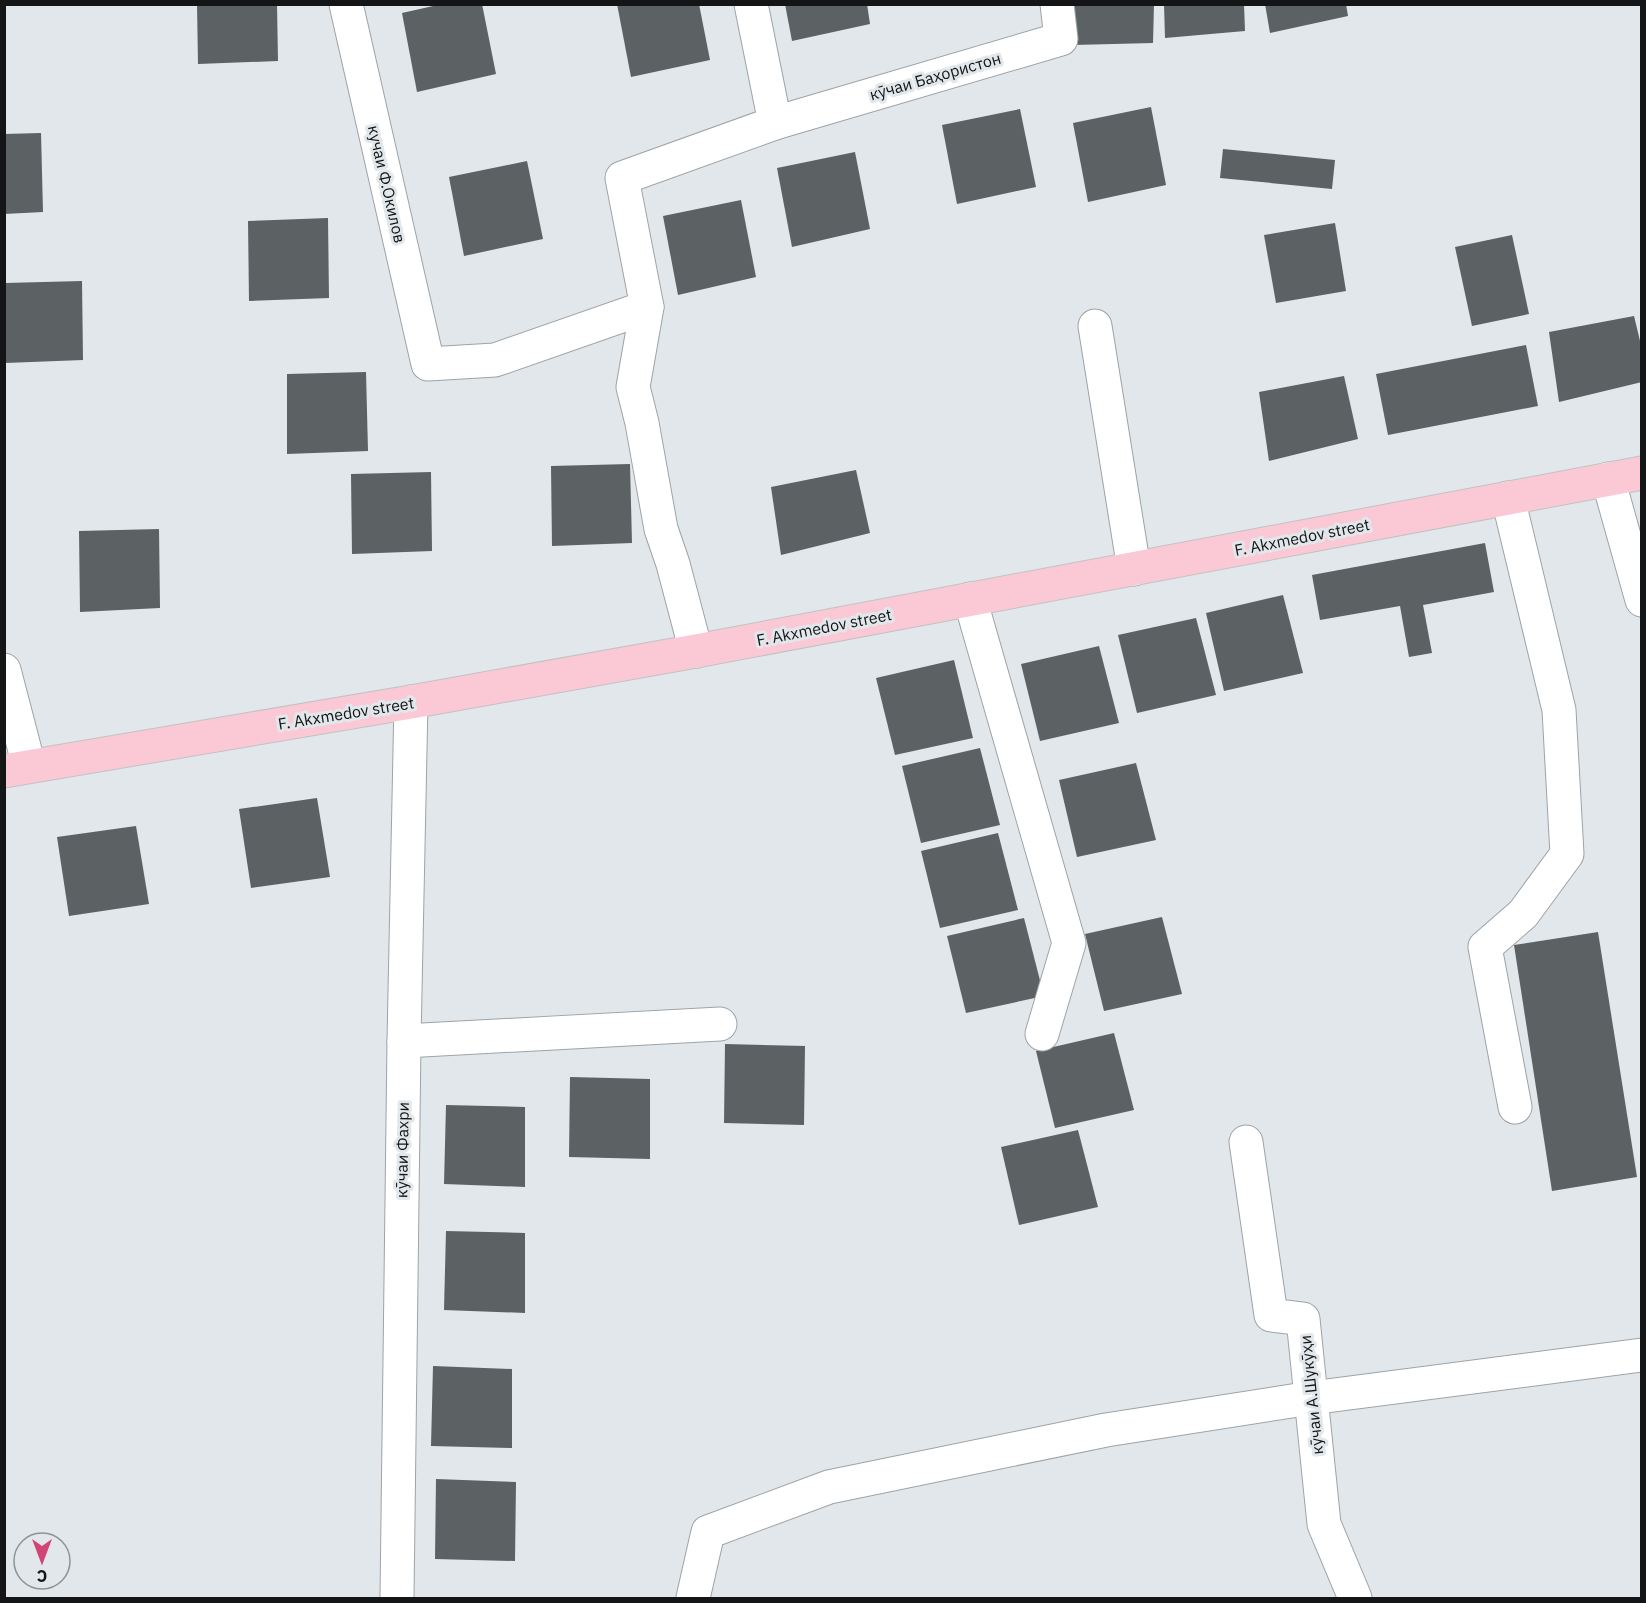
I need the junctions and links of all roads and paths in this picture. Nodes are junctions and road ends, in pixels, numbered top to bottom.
1 (346, 4) edge
2 (751, 4) edge
3 (1057, 4) edge
4 (775, 123) junction
5 (647, 308) junction
6 (1095, 326) dead end
7 (1641, 473) edge
8 (1608, 479) junction
9 (1508, 498) junction
10 (1134, 569) junction
11 (970, 598) junction
12 (1641, 600) edge
13 (696, 651) junction
14 (4, 670) edge
15 (411, 702) junction
16 (17, 768) edge
17 (720, 1024) dead end
18 (1042, 1034) dead end
19 (404, 1041) junction
20 (1515, 1107) dead end
21 (1246, 1142) dead end
22 (1641, 1355) edge
23 (1311, 1398) junction
24 (397, 1599) edge
25 (693, 1599) edge
26 (1355, 1599) edge

1 - 5 street, кучаи Ф.Окилов
2 - 4 street
3 - 4 street, кӯчаи Баҳористон
4 - 5 street
5 - 13 street
6 - 10 street
7 - 8 main road, F. Akxmedov street
8 - 9 main road, F. Akxmedov street
8 - 12 street
9 - 10 main road, F. Akxmedov street
9 - 20 street
10 - 11 main road, F. Akxmedov street
11 - 13 main road, F. Akxmedov street
11 - 18 street
13 - 15 main road, F. Akxmedov street
14 - 16 street
15 - 16 main road, F. Akxmedov street
15 - 19 street, кӯчаи Фахри
17 - 19 street
19 - 24 street, кӯчаи Фахри
21 - 23 street, кӯчаи А.Шукӯҳи
22 - 23 street
23 - 25 street
23 - 26 street, кӯчаи А.Шукӯҳи

